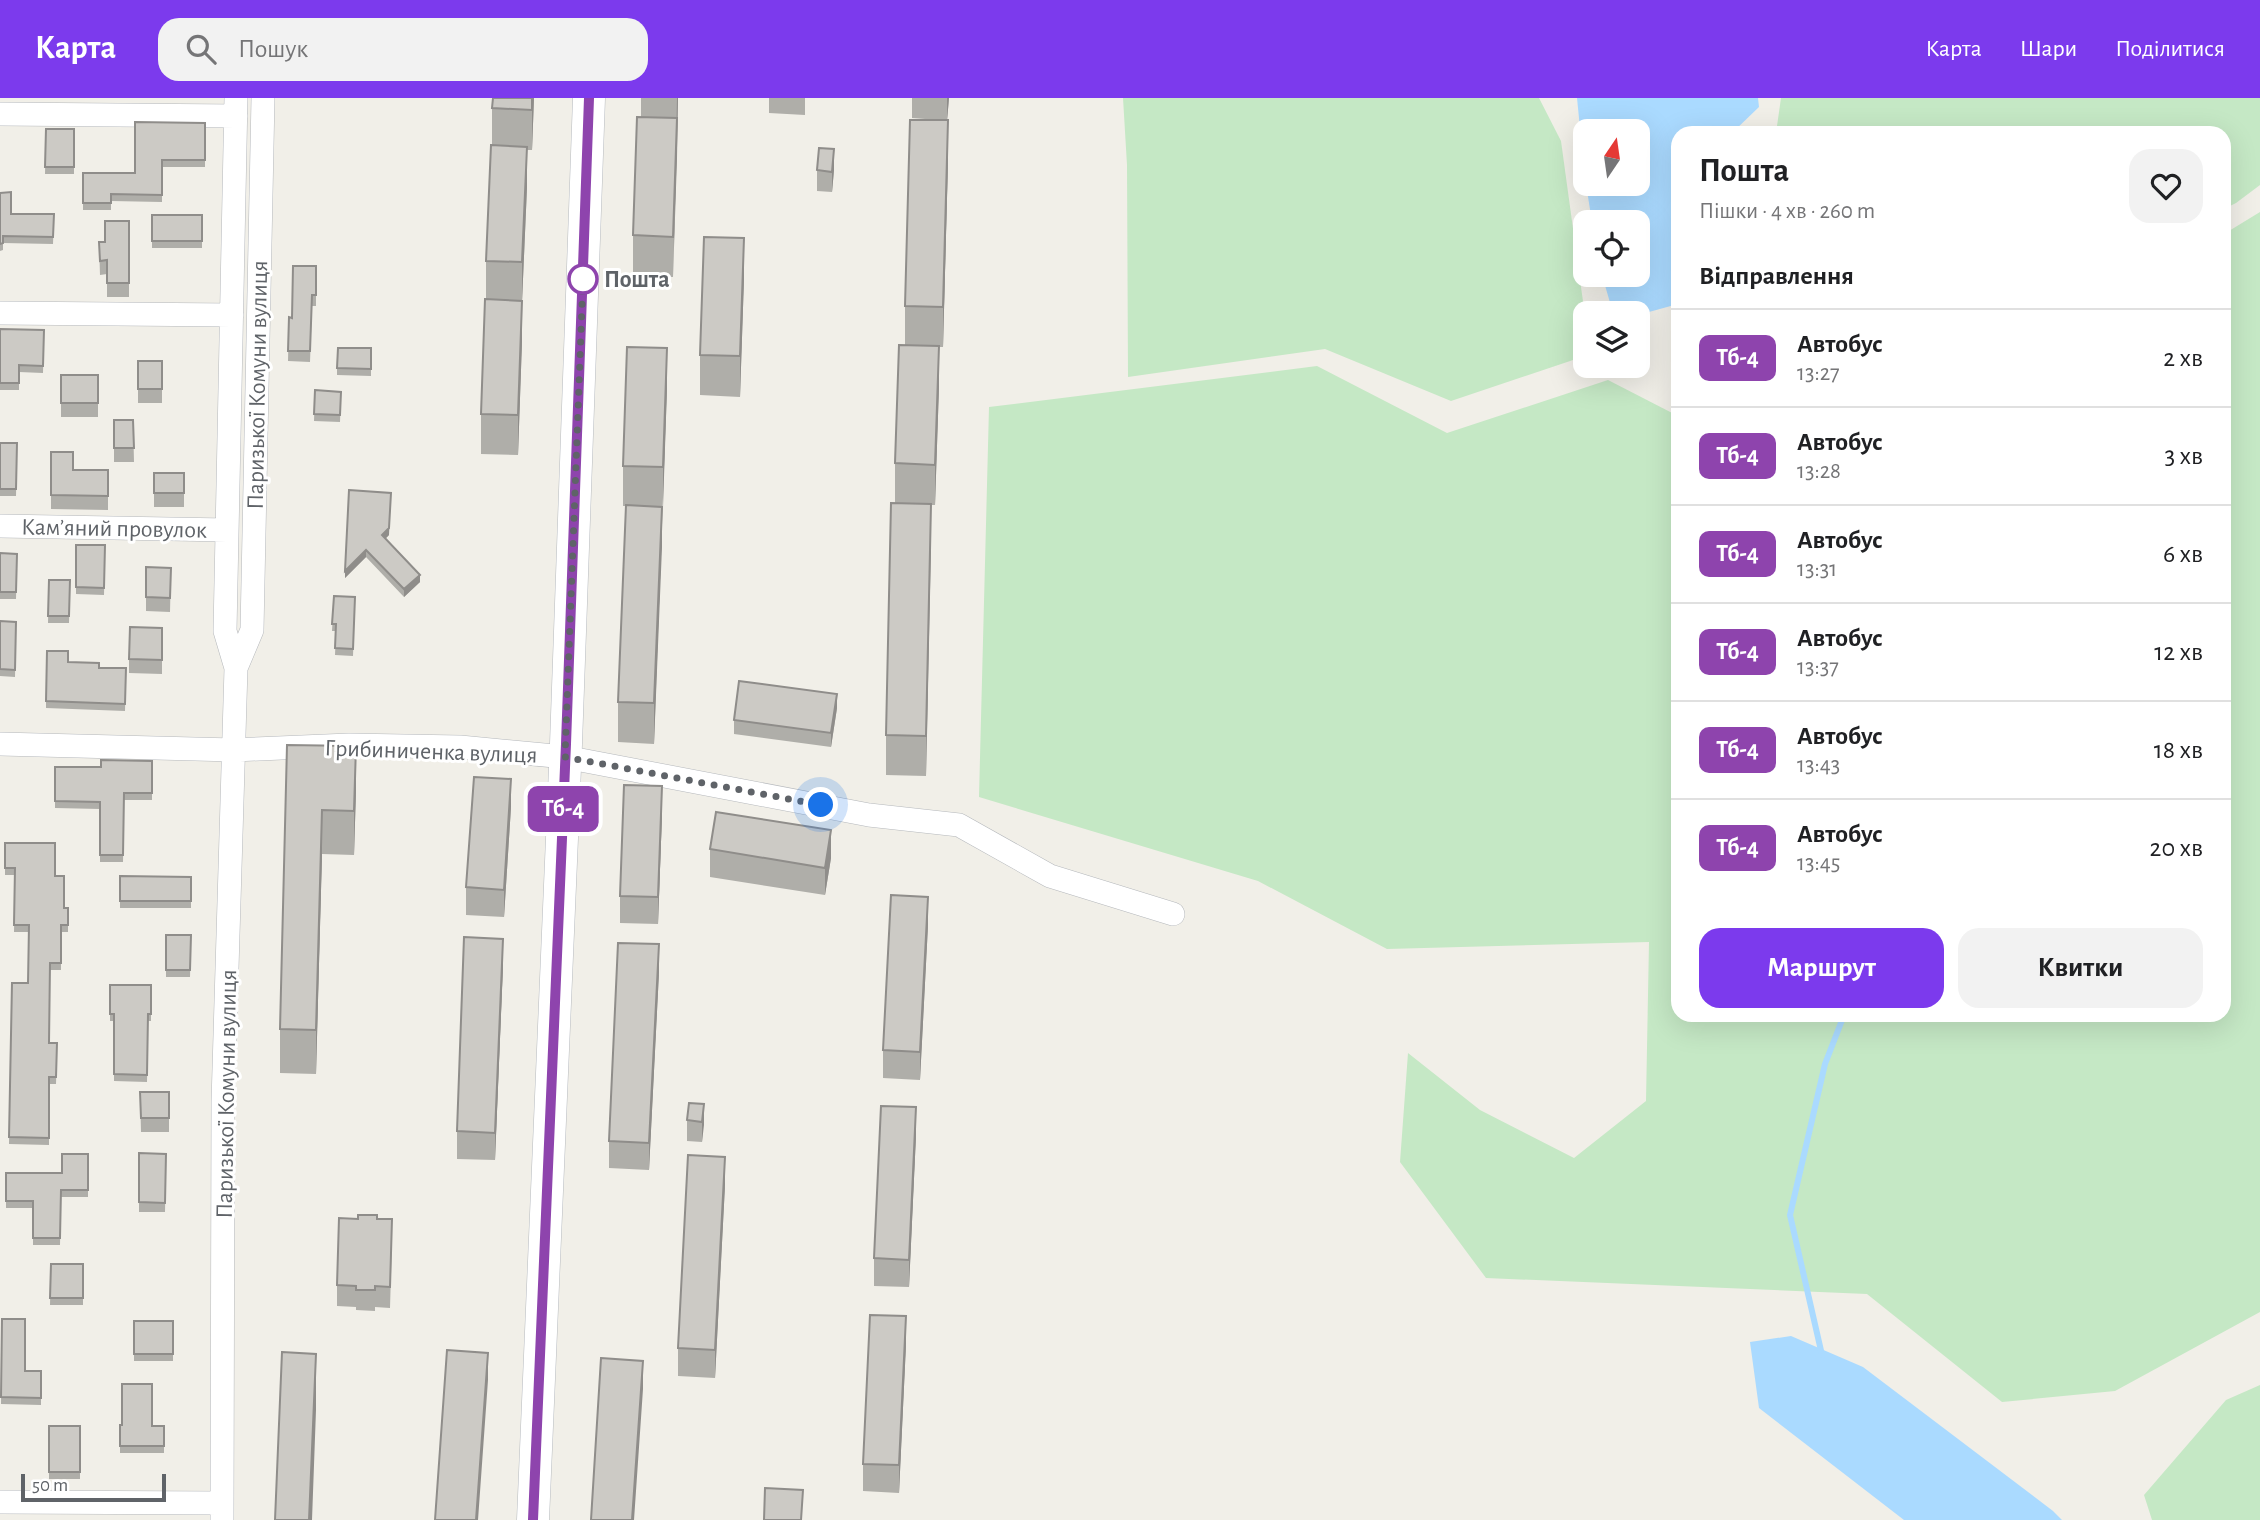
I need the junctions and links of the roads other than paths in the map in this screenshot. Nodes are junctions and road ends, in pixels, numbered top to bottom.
1 (263, 98) edge
2 (589, 98) edge
3 (236, 107) edge
4 (0, 114) edge
5 (0, 313) edge
6 (232, 315) junction
7 (0, 526) edge
8 (227, 530) junction
9 (236, 668) junction
10 (0, 744) edge
11 (234, 750) junction
12 (565, 757) junction
13 (1173, 914) dead end
14 (0, 1502) edge
15 (222, 1512) edge
16 (533, 1520) edge

1 - 9 street, Паризької Комуни вулиця
2 - 12 main road
3 - 4 street
3 - 6 street, Паризької Комуни вулиця
5 - 6 street
6 - 8 street, Паризької Комуни вулиця
7 - 8 street, Кам’яний провулок
8 - 9 street, Паризької Комуни вулиця
9 - 11 street, Паризької Комуни вулиця
10 - 11 street, Грибиниченка вулиця
11 - 12 street, Грибиниченка вулиця
11 - 15 street, Паризької Комуни вулиця
12 - 13 street, Грибиниченка вулиця
12 - 16 main road
14 - 15 street

